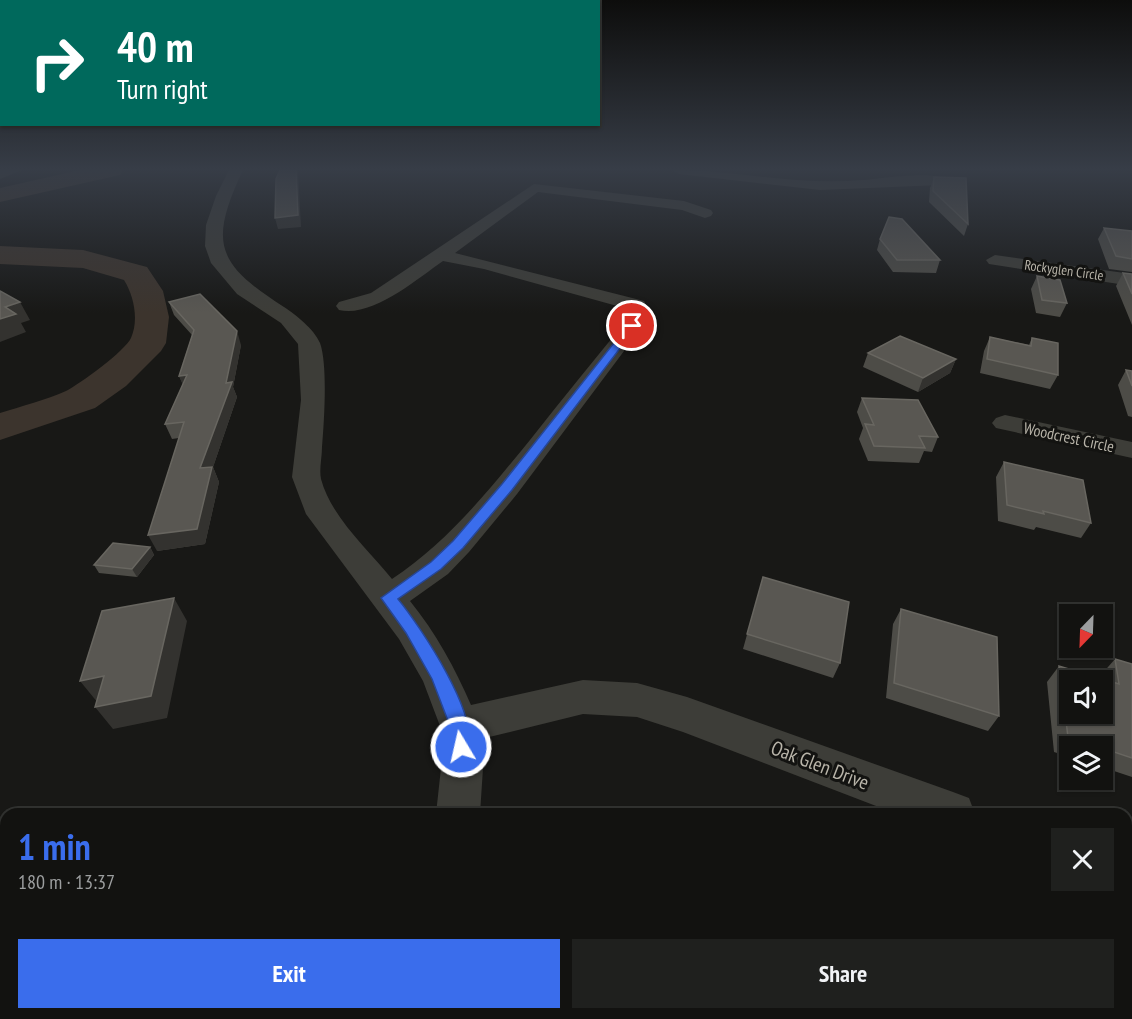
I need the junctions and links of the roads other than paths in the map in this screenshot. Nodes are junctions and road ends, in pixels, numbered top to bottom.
1 (216, 218) edge
2 (493, 218) edge
3 (440, 255) junction
4 (995, 260) dead end
5 (1132, 280) edge
6 (346, 306) dead end
7 (1005, 423) dead end
8 (1132, 450) edge
9 (389, 598) junction
10 (460, 726) junction
11 (459, 808) edge
12 (937, 808) edge

1 - 9 street
2 - 3 street
3 - 6 street
3 - 9 street
4 - 5 street, Rockyglen Circle
7 - 8 street, Woodcrest Circle
9 - 10 street
10 - 11 street
10 - 12 street, Oak Glen Drive

